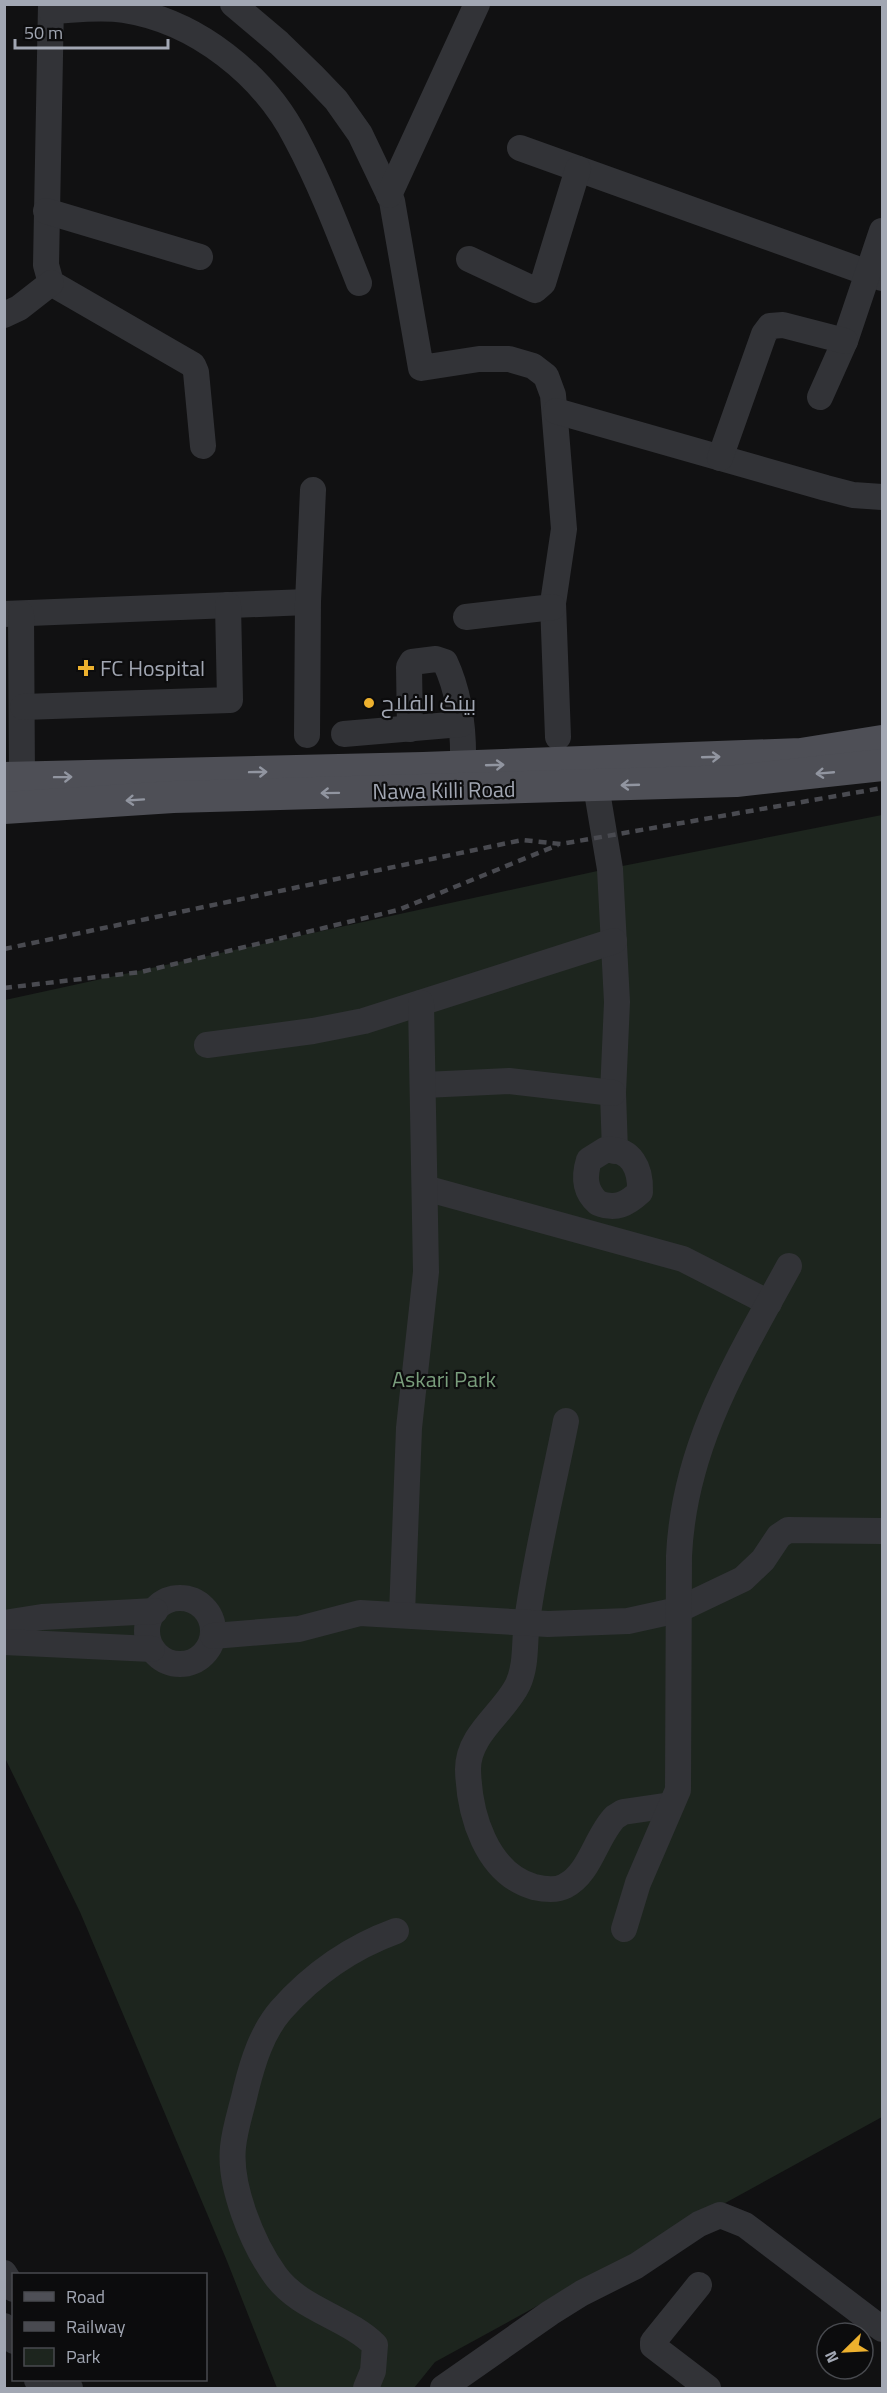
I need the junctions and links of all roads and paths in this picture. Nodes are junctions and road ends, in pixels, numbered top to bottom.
1 (233, 4) edge
2 (477, 4) edge
3 (51, 8) edge
4 (520, 148) dead end
5 (578, 169) junction
6 (389, 195) junction
7 (46, 211) junction
8 (882, 231) edge
9 (200, 257) dead end
10 (469, 259) dead end
11 (875, 275) edge
12 (359, 283) dead end
13 (51, 284) junction
14 (4, 315) edge
15 (845, 341) junction
16 (820, 397) dead end
17 (556, 411) junction
18 (203, 446) dead end
19 (720, 458) junction
20 (313, 490) dead end
21 (882, 497) edge
22 (308, 602) junction
23 (228, 605) junction
24 (554, 608) junction
25 (13, 614) edge
26 (466, 617) dead end
27 (23, 707) junction
28 (461, 724) junction
29 (410, 729) junction
30 (344, 734) dead end
31 (307, 735) dead end
32 (558, 737) dead end
33 (882, 741) edge
34 (882, 765) edge
35 (463, 767) junction
36 (13, 778) edge
37 (596, 786) junction
38 (4, 808) edge
39 (614, 941) junction
40 (421, 1003) junction
41 (207, 1045) dead end
42 (424, 1084) junction
43 (613, 1093) junction
44 (615, 1150) dead end
45 (425, 1188) junction
46 (789, 1266) dead end
47 (769, 1303) junction
48 (566, 1421) dead end
49 (882, 1531) edge
50 (678, 1610) junction
51 (155, 1611) junction
52 (402, 1614) junction
53 (526, 1622) junction
54 (4, 1623) edge
55 (213, 1636) junction
56 (4, 1642) edge
57 (152, 1649) junction
58 (671, 1805) junction
59 (624, 1929) dead end
60 (396, 1931) dead end
61 (4, 2273) edge
62 (699, 2285) dead end
63 (12, 2286) edge
64 (882, 2329) edge
65 (366, 2388) edge
66 (444, 2388) edge
67 (708, 2388) edge

1 - 6 street
2 - 6 street
3 - 7 street
3 - 12 street
4 - 5 street
5 - 10 street
5 - 11 street
6 - 17 street
7 - 9 street
7 - 13 street
8 - 11 street
11 - 15 street
13 - 14 street
13 - 18 street
15 - 16 street
15 - 19 street
17 - 19 street
17 - 24 street
19 - 21 street
20 - 22 street
22 - 23 street
22 - 31 street
23 - 25 street
23 - 27 street
24 - 26 street
24 - 32 street
25 - 27 street
27 - 36 street
28 - 29 street
28 - 29 street
28 - 35 street
29 - 30 street
35 -> 33 main road, Nawa Killi Road
34 -> 37 main road, Nawa Killi Road
36 -> 35 main road, Nawa Killi Road
37 -> 38 main road, Nawa Killi Road
37 - 39 street
39 - 40 street
39 - 43 street
40 - 41 street
40 - 42 street
42 - 43 street
42 - 45 street
43 - 44 street
45 - 47 street
45 - 52 street
46 - 47 street
47 - 50 street
48 - 53 street
49 - 50 street
50 - 53 street
50 - 58 street
51 - 54 street
51 - 55 street
51 - 57 street
52 - 53 street
52 - 55 street
53 - 58 street
55 - 57 street
56 - 57 street
58 - 59 street
60 - 65 street
61 - 63 street
62 - 67 street
64 - 66 street

